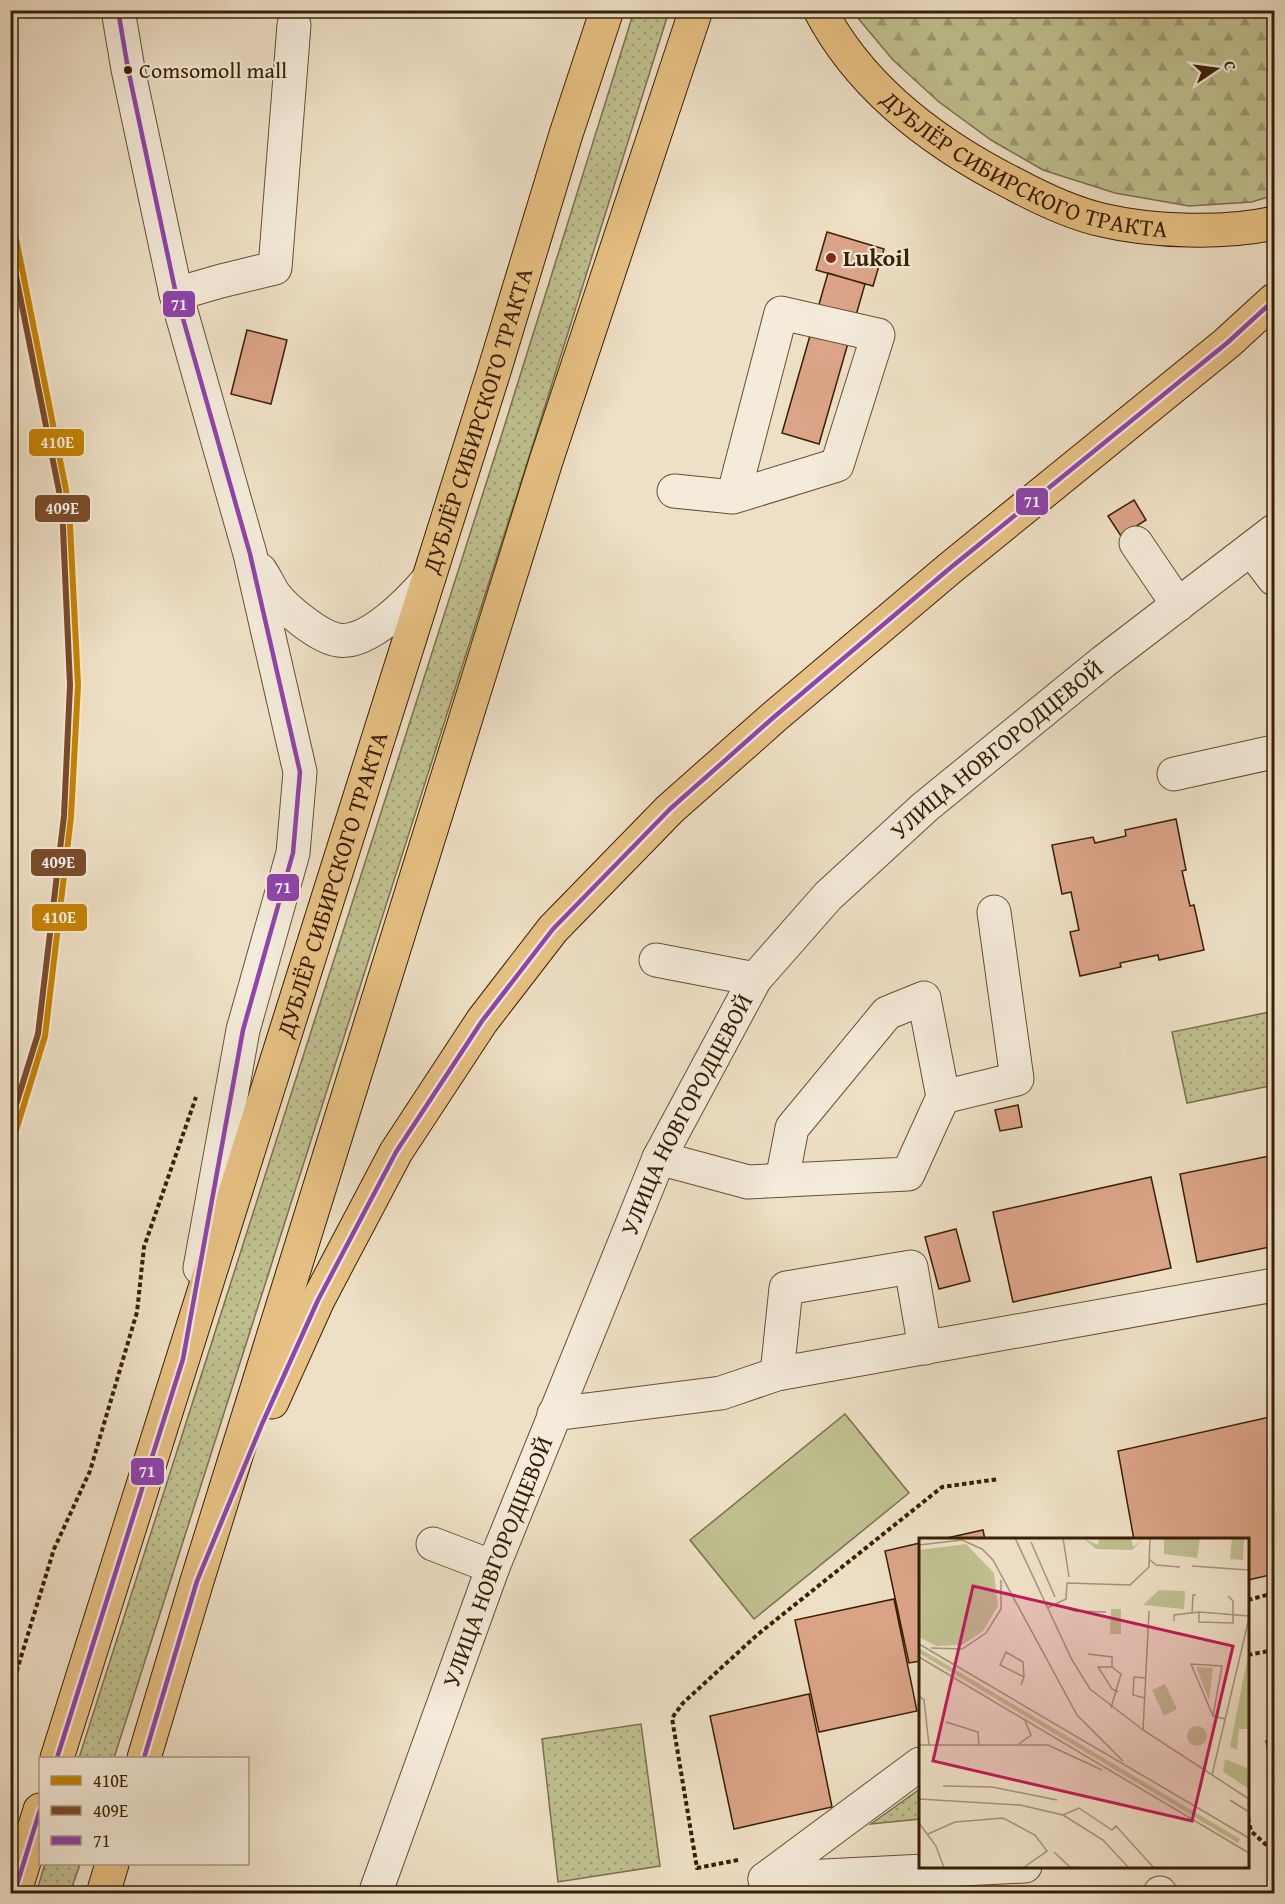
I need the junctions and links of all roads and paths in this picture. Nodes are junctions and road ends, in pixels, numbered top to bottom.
1 (118, 10) edge
2 (594, 10) edge
3 (607, 10) edge
4 (696, 10) edge
5 (820, 10) edge
6 (294, 25) dead end
7 (566, 134) junction
8 (1275, 223) edge
9 (176, 294) junction
10 (1275, 300) edge
11 (674, 491) dead end
12 (733, 497) junction
13 (1263, 540) edge
14 (1136, 543) dead end
15 (250, 554) junction
16 (1275, 579) edge
17 (428, 580) junction
18 (1178, 605) junction
19 (1274, 750) edge
20 (1174, 774) dead end
21 (994, 912) dead end
22 (656, 960) dead end
23 (755, 979) junction
24 (198, 1090) dead end
25 (943, 1097) junction
26 (659, 1158) junction
27 (782, 1180) junction
28 (1275, 1285) edge
29 (925, 1348) junction
30 (183, 1359) junction
31 (777, 1374) junction
32 (554, 1414) junction
33 (999, 1479) dead end
34 (434, 1544) dead end
35 (493, 1567) junction
36 (197, 1581) junction
37 (1275, 1593) edge
38 (1249, 1600) edge
39 (1275, 1650) edge
40 (1249, 1655) edge
41 (10, 1692) edge
42 (57, 1757) edge
43 (144, 1757) edge
44 (919, 1765) edge
45 (39, 1813) edge
46 (1249, 1822) edge
47 (1275, 1852) edge
48 (111, 1865) edge
49 (976, 1868) edge
50 (757, 1877) edge
51 (14, 1893) edge
52 (104, 1893) edge
53 (375, 1893) edge

1 - 9 street
2 - 7 main road
3 - 7 main road, ДУБЛЁР СИБИРСКОГО ТРАКТА
4 - 36 main road
5 - 8 main road, ДУБЛЁР СИБИРСКОГО ТРАКТА
6 - 9 street
7 - 17 main road, ДУБЛЁР СИБИРСКОГО ТРАКТА
9 - 15 street
10 - 36 main road
11 - 12 street
12 - 12 street
13 - 16 street
13 - 18 street, УЛИЦА НОВГОРОДЦЕВОЙ
14 - 18 street
15 - 17 street
15 - 30 street
17 - 30 main road, ДУБЛЁР СИБИРСКОГО ТРАКТА
18 - 23 street, УЛИЦА НОВГОРОДЦЕВОЙ
19 - 20 street
21 - 25 street
22 - 23 street
23 - 26 street, УЛИЦА НОВГОРОДЦЕВОЙ
24 - 41 path
25 - 27 street
25 - 27 street
26 - 27 street
26 - 32 street, УЛИЦА НОВГОРОДЦЕВОЙ
28 - 29 street
29 - 31 street
29 - 31 street
30 - 42 main road, ДУБЛЁР СИБИРСКОГО ТРАКТА
31 - 32 street
32 - 35 street, УЛИЦА НОВГОРОДЦЕВОЙ
33 - 50 path
34 - 35 street
35 - 53 street, УЛИЦА НОВГОРОДЦЕВОЙ
36 - 43 main road
37 - 38 path
39 - 40 path
44 - 50 street
45 - 51 main road
46 - 47 path
48 - 52 main road
49 - 50 street

